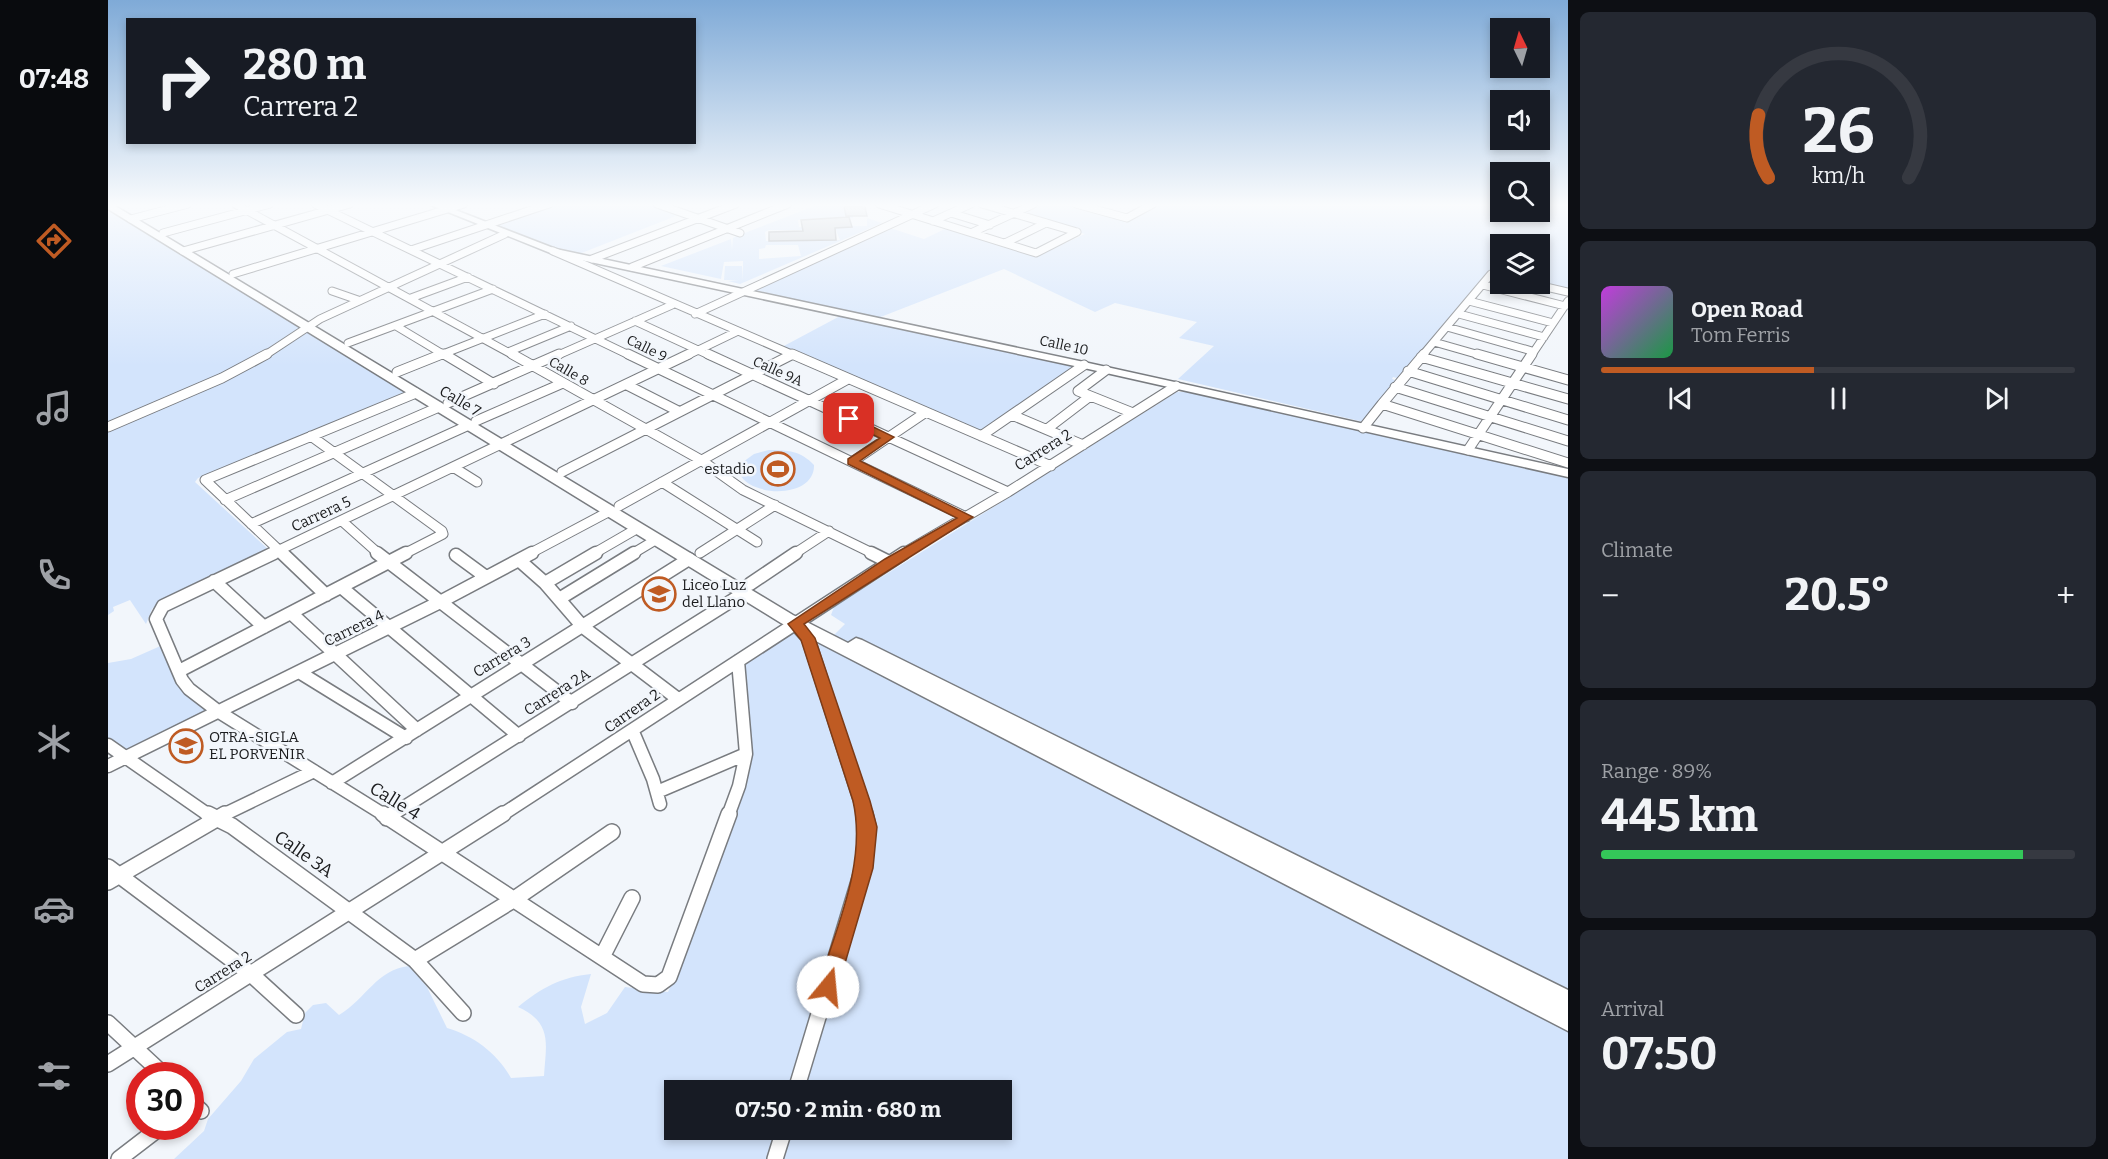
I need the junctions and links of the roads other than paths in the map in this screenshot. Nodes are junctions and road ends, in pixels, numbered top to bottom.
1 (201, 258) edge
2 (202, 258) edge
3 (285, 258) edge
4 (337, 258) edge
5 (429, 258) edge
6 (451, 258) edge
7 (569, 258) edge
8 (588, 258) edge
9 (654, 258) edge
10 (816, 258) edge
11 (592, 259) joint
12 (440, 263) junction
13 (632, 267) junction
14 (233, 274) junction
15 (1490, 275) edge
16 (468, 277) junction
17 (388, 285) junction
18 (1483, 285) junction
19 (1550, 288) edge
20 (493, 289) junction
21 (332, 291) dead end
22 (744, 291) junction
23 (1568, 292) edge
24 (411, 298) junction
25 (1470, 299) junction
26 (358, 300) junction
27 (1566, 303) edge
28 (672, 305) junction
29 (435, 311) junction
30 (545, 314) junction
31 (695, 314) junction
32 (1459, 314) junction
33 (635, 321) junction
34 (1555, 321) junction
35 (311, 324) junction
36 (396, 326) junction
37 (571, 326) junction
38 (1447, 327) junction
39 (736, 332) junction
40 (1544, 337) junction
41 (596, 338) junction
42 (483, 339) junction
43 (1434, 342) junction
44 (348, 343) junction
45 (699, 350) junction
46 (1532, 351) junction
47 (508, 352) junction
48 (446, 354) junction
49 (791, 355) junction
50 (1421, 357) junction
51 (1084, 365) junction
52 (534, 366) junction
53 (1523, 368) junction
54 (659, 369) junction
55 (1106, 370) junction
56 (1408, 371) junction
57 (397, 372) junction
58 (752, 375) junction
59 (848, 379) junction
60 (1568, 380) edge
61 (564, 383) junction
62 (1511, 383) junction
63 (494, 384) junction
64 (627, 385) junction
65 (1176, 386) junction
66 (1395, 387) junction
67 (416, 393) junction
68 (710, 395) junction
69 (1089, 397) junction
70 (1500, 399) junction
71 (1568, 399) edge
72 (593, 400) junction
73 (810, 400) junction
74 (1382, 404) junction
75 (444, 405) junction
76 (678, 411) junction
77 (926, 412) junction
78 (1133, 413) junction
79 (1012, 415) junction
80 (1488, 417) junction
81 (1568, 420) edge
82 (473, 423) junction
83 (769, 423) junction
84 (108, 426) edge
85 (1364, 428) junction
86 (644, 429) junction
87 (1047, 429) junction
88 (1477, 434) junction
89 (311, 436) junction
90 (981, 436) junction
91 (888, 437) junction
92 (1568, 441) edge
93 (504, 442) junction
94 (1083, 445) junction
95 (1468, 450) junction
96 (336, 453) junction
97 (701, 460) junction
98 (852, 462) junction
99 (1568, 462) edge
100 (1051, 466) junction
101 (453, 467) junction
102 (562, 472) junction
103 (1568, 473) edge
104 (365, 474) junction
105 (477, 482) dead end
106 (662, 482) junction
107 (1008, 492) junction
108 (395, 495) junction
109 (225, 500) junction
110 (775, 505) junction
111 (615, 508) junction
112 (966, 517) junction
113 (342, 521) junction
114 (251, 524) junction
115 (638, 528) junction
116 (736, 529) junction
117 (829, 531) junction
118 (657, 539) junction
119 (757, 542) dead end
120 (279, 550) junction
121 (456, 555) dead end
122 (694, 556) junction
123 (520, 561) junction
124 (890, 562) junction
125 (388, 563) junction
126 (486, 577) junction
127 (214, 581) junction
128 (545, 583) junction
129 (341, 588) junction
130 (747, 588) junction
131 (326, 595) junction
132 (559, 599) junction
133 (438, 603) junction
134 (157, 613) joint
135 (291, 613) junction
136 (800, 620) junction
137 (264, 627) junction
138 (583, 627) junction
139 (387, 628) junction
140 (334, 654) junction
141 (738, 661) junction
142 (634, 664) junction
143 (521, 665) junction
144 (179, 671) junction
145 (299, 672) junction
146 (471, 695) junction
147 (678, 699) junction
148 (572, 703) junction
149 (219, 712) junction
150 (417, 730) junction
151 (633, 732) junction
152 (519, 736) junction
153 (406, 738) junction
154 (108, 745) edge
155 (746, 754) junction
156 (124, 757) junction
157 (108, 766) edge
158 (314, 771) junction
159 (332, 783) junction
160 (387, 818) junction
161 (215, 819) junction
162 (612, 832) dead end
163 (442, 851) junction
164 (112, 875) edge
165 (632, 898) dead end
166 (513, 900) junction
167 (351, 911) junction
168 (602, 957) junction
169 (415, 960) junction
170 (251, 974) junction
171 (1568, 1002) edge
172 (463, 1013) dead end
173 (296, 1015) dead end
174 (1568, 1020) edge
175 (108, 1023) edge
176 (136, 1047) junction
177 (151, 1062) edge
178 (108, 1064) edge
179 (799, 1080) edge
180 (144, 1140) edge
181 (781, 1140) edge
182 (119, 1159) edge
183 (775, 1159) edge

1 - 35 main road, Calle 7
2 - 14 main road, Calle 7
3 - 14 street
4 - 17 street, Calle 8
5 - 12 street, Calle 9
6 - 12 street
7 - 28 street, Calle 10
8 - 11 main road, Calle 10
9 - 13 street
10 - 22 street
11 - 13 main road, Calle 10
12 - 16 street, Calle 9
12 - 17 street
13 - 22 main road, Calle 10
14 - 35 main road, Calle 7
15 - 18 street
16 - 20 street, Calle 9
16 - 24 street
17 - 24 street, Calle 8
17 - 26 street
18 - 25 street
18 - 27 street
19 - 23 street
20 - 29 street
20 - 30 street, Calle 9
21 - 26 street
22 - 31 street
22 - 51 main road, Calle 10
24 - 29 street, Calle 8
25 - 32 street
25 - 34 street
26 - 35 street
27 - 34 street
28 - 31 street, Calle 10
28 - 33 street
29 - 36 street
29 - 42 street, Calle 8
30 - 37 street, Calle 9
30 - 42 street
31 - 39 street, Calle 10
32 - 38 street
32 - 40 street
33 - 41 street
33 - 45 street, Calle 9A
34 - 40 street
35 - 44 main road, Calle 7
35 - 67 main road, Calle 7
35 - 84 street
36 - 44 street
36 - 48 street
37 - 41 street, Calle 9
37 - 47 street
38 - 43 street
38 - 46 street
39 - 45 street
39 - 49 street, Calle 10
40 - 46 street
41 - 52 street
41 - 54 street, Calle 9
42 - 47 street, Calle 8
42 - 48 street
43 - 50 street
43 - 53 street
44 - 57 main road, Calle 7
45 - 54 street
45 - 58 street, Calle 9A
46 - 53 street
47 - 52 street, Calle 8
48 - 57 street
48 - 63 street
49 - 58 street
49 - 59 street, Calle 10
50 - 56 street
50 - 62 street
51 - 55 main road, Calle 10
51 - 79 street
52 - 61 street, Calle 8
52 - 63 street
53 - 60 street
53 - 62 street
54 - 64 street
54 - 68 street, Calle 9
55 - 65 main road, Calle 10
55 - 69 street
56 - 66 street
56 - 70 street
57 - 75 main road, Calle 7
58 - 68 street
58 - 73 street, Calle 9A
59 - 73 street, Carrera 4
59 - 77 street, Calle 10
61 - 72 street, Calle 8
61 - 82 street
62 - 70 street
62 - 71 street
63 - 75 street
64 - 72 street
64 - 76 street
65 - 78 street, Carrera 2
65 - 85 main road, Calle 10
66 - 74 street
66 - 80 street
67 - 75 main road, Calle 7
67 - 89 street
68 - 76 street
68 - 83 street, Calle 9
69 - 78 street
69 - 87 street
70 - 80 street
70 - 81 street
72 - 86 street, Calle 8
72 - 93 street, Carrera 5
73 - 83 street, Carrera 4
73 - 91 street, Calle 9A
74 - 85 street
74 - 88 street
75 - 82 main road, Calle 7
75 - 96 street
76 - 86 street
77 - 90 street, Calle 10
77 - 91 street
78 - 94 street, Carrera 2
79 - 87 street
79 - 90 street
80 - 88 street
80 - 92 street
82 - 93 main road, Calle 7
82 - 104 street
83 - 97 street, Carrera 4
83 - 98 street, Calle 9
85 - 95 main road, Calle 10
86 - 97 street, Calle 8
86 - 102 street
87 - 94 street
88 - 95 street
88 - 99 street
89 - 96 street
89 - 109 street
90 - 100 street, Calle 10
91 - 98 street
91 - 107 street, Calle 9A
93 - 101 street, Carrera 5
93 - 102 main road, Calle 7
93 - 111 main road, Calle 7
94 - 100 street, Carrera 2
95 - 103 main road, Calle 10
96 - 104 street
96 - 109 street
97 - 106 street, Carrera 4
97 - 110 street, Calle 8
98 - 112 street, Calle 9
100 - 107 street, Carrera 2
101 - 105 street
101 - 108 street, Carrera 5
102 - 111 main road, Calle 7
104 - 108 street
104 - 114 street
106 - 111 street, Carrera 4
106 - 116 street
107 - 112 street, Carrera 2
108 - 113 street, Carrera 5
108 - 125 street
109 - 114 street
110 - 116 street, Carrera 3
110 - 117 street, Calle 8
111 - 115 main road, Calle 7
111 - 122 main road, Calle 7
111 - 123 street, Carrera 4
112 - 124 street, Carrera 2
113 - 120 street, Carrera 5
113 - 125 street
114 - 120 street
115 - 118 main road, Calle 7
115 - 128 street
116 - 119 street
116 - 122 street, Carrera 3
117 - 124 street, Calle 8
117 - 130 street, Carrera 2A
118 - 122 main road, Calle 7
118 - 132 street
120 - 127 street, Carrera 5
120 - 131 street
121 - 126 street
122 - 130 main road, Calle 7
122 - 138 street, Carrera 3
123 - 126 street, Carrera 4
123 - 128 street
124 - 136 street, Carrera 2
125 - 129 street
125 - 133 street
126 - 133 street, Carrera 4
127 - 134 street, Carrera 5
127 - 137 street
128 - 132 street
129 - 131 street
129 - 139 street
130 - 136 main road, Calle 7
130 - 142 street, Carrera 2A
131 - 135 street
132 - 138 street
133 - 139 street, Carrera 4
133 - 143 street
134 - 144 street, Calle 4
135 - 137 street
135 - 140 street
136 - 141 street, Carrera 2
136 - 171 main road
136 - 174 main road
136 - 179 street
137 - 144 street
138 - 142 street
138 - 143 street, Carrera 3
139 - 140 street, Carrera 4
139 - 146 street
140 - 145 street, Carrera 4
140 - 150 street
141 - 147 street, Carrera 2
141 - 155 street
142 - 147 street
142 - 148 street, Carrera 2A
143 - 146 street, Carrera 3
143 - 148 street
144 - 149 street, Calle 4
145 - 149 street, Carrera 4
145 - 153 street
146 - 150 street, Carrera 3
146 - 152 street
147 - 151 street, Carrera 2
148 - 152 street, Carrera 2A
149 - 156 street, Carrera 4
149 - 158 street, Calle 4
150 - 153 street, Carrera 3
151 - 155 street
151 - 163 street, Carrera 2
152 - 160 street, Carrera 2A
153 - 159 street, Carrera 3
154 - 156 street, Calle 3A
155 - 168 street, Calle 4
156 - 157 street, Carrera 4
156 - 161 street, Calle 3A
158 - 159 street, Calle 4
158 - 161 street
159 - 160 street, Calle 4
160 - 163 street, Calle 4
161 - 164 street
161 - 167 street, Calle 3A
162 - 166 street
163 - 166 street, Calle 4
163 - 167 street, Carrera 2
164 - 170 street
165 - 168 street
166 - 168 street, Calle 4
166 - 169 street
167 - 169 street, Calle 3A
167 - 170 street, Carrera 2
169 - 172 street, Calle 3A
170 - 173 street
170 - 176 street, Carrera 2
175 - 176 street
176 - 177 street
176 - 178 street, Carrera 2
180 - 182 street
181 - 183 street

